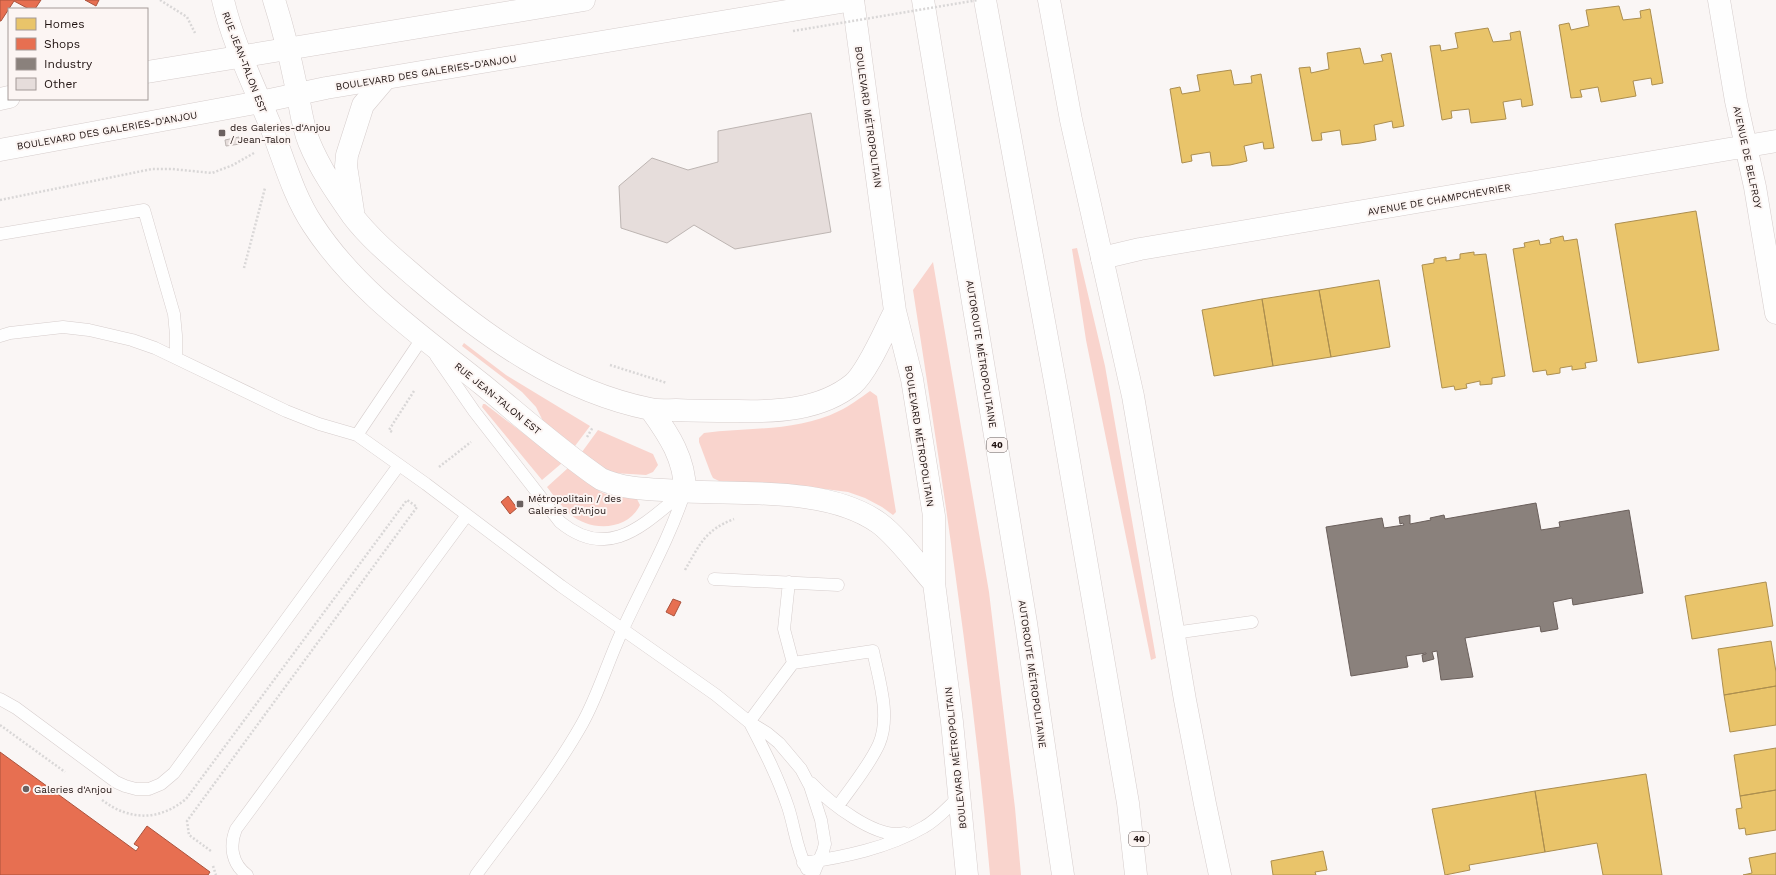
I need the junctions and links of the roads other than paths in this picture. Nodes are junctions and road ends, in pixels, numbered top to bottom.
1 (223, 0) edge
2 (274, 0) edge
3 (584, 0) edge
4 (853, 0) edge
5 (923, 0) edge
6 (985, 0) edge
7 (1049, 0) edge
8 (1719, 0) edge
9 (288, 49) junction
10 (241, 56) junction
11 (148, 72) edge
12 (385, 79) junction
13 (298, 95) junction
14 (260, 102) junction
15 (1776, 142) edge
16 (1746, 147) junction
17 (0, 150) edge
18 (354, 217) junction
19 (0, 234) edge
20 (1102, 258) junction
21 (895, 311) junction
22 (1776, 313) edge
23 (0, 336) edge
24 (423, 337) junction
25 (176, 358) junction
26 (651, 410) junction
27 (357, 435) junction
28 (400, 465) junction
29 (685, 491) junction
30 (467, 515) junction
31 (714, 579) dead end
32 (789, 582) junction
33 (934, 583) junction
34 (838, 585) dead end
35 (1252, 622) dead end
36 (622, 630) junction
37 (1174, 633) junction
38 (793, 664) junction
39 (0, 699) edge
40 (749, 722) junction
41 (805, 777) junction
42 (959, 797) junction
43 (1128, 803) junction
44 (838, 806) junction
45 (924, 827) junction
46 (1058, 842) junction
47 (820, 861) junction
48 (803, 863) junction
49 (247, 875) edge
50 (476, 875) edge
51 (810, 875) edge
52 (813, 875) edge
53 (967, 875) edge
54 (1058, 875) edge
55 (1063, 875) edge
56 (1136, 875) edge
57 (1149, 875) edge
58 (1220, 875) edge

1 - 10 main road, RUE JEAN-TALON EST
2 - 9 main road
3 - 9 main road
4 - 12 main road, BOULEVARD DES GALERIES-D'ANJOU
4 - 21 main road, BOULEVARD MÉTROPOLITAIN
5 - 46 main road, AUTOROUTE MÉTROPOLITAINE / 40
6 - 43 main road
7 - 20 main road
8 - 16 main road, AVENUE DE BELFROY
9 - 10 main road
9 - 13 main road
10 - 11 main road
10 - 14 main road, RUE JEAN-TALON EST
12 - 13 main road, BOULEVARD DES GALERIES-D'ANJOU
12 - 18 main road
13 - 14 main road, BOULEVARD DES GALERIES-D'ANJOU
13 - 18 main road
14 - 17 main road, BOULEVARD DES GALERIES-D'ANJOU
14 - 24 main road, RUE JEAN-TALON EST
15 - 16 main road, AVENUE DE CHAMPCHEVRIER
16 - 20 main road, AVENUE DE CHAMPCHEVRIER
16 - 22 main road, AVENUE DE BELFROY
18 - 26 main road
19 - 25 lane
20 - 37 main road
21 - 26 main road
21 - 33 main road, BOULEVARD MÉTROPOLITAIN
23 - 25 lane
24 - 27 lane
24 - 29 main road, RUE JEAN-TALON EST
24 - 29 lane
25 - 27 lane
26 - 29 main road
27 - 28 lane
28 - 30 lane
28 - 39 lane
29 - 33 main road, RUE JEAN-TALON EST
29 - 36 lane
30 - 36 lane
30 - 49 lane
31 - 32 lane
32 - 34 lane
32 - 38 lane
33 - 42 main road, BOULEVARD MÉTROPOLITAIN
35 - 37 lane
36 - 40 lane
36 - 50 lane
37 - 58 main road
38 - 40 lane
38 - 44 lane
40 - 41 lane
40 - 48 lane
41 - 44 lane
41 - 47 lane
42 - 45 lane
42 - 53 main road, BOULEVARD MÉTROPOLITAIN
43 - 56 main road
43 - 57 main road, 40
44 - 45 lane
45 - 47 lane
46 - 54 main road
46 - 55 main road, AUTOROUTE MÉTROPOLITAINE / 40
47 - 48 lane
47 - 52 lane
48 - 51 lane

